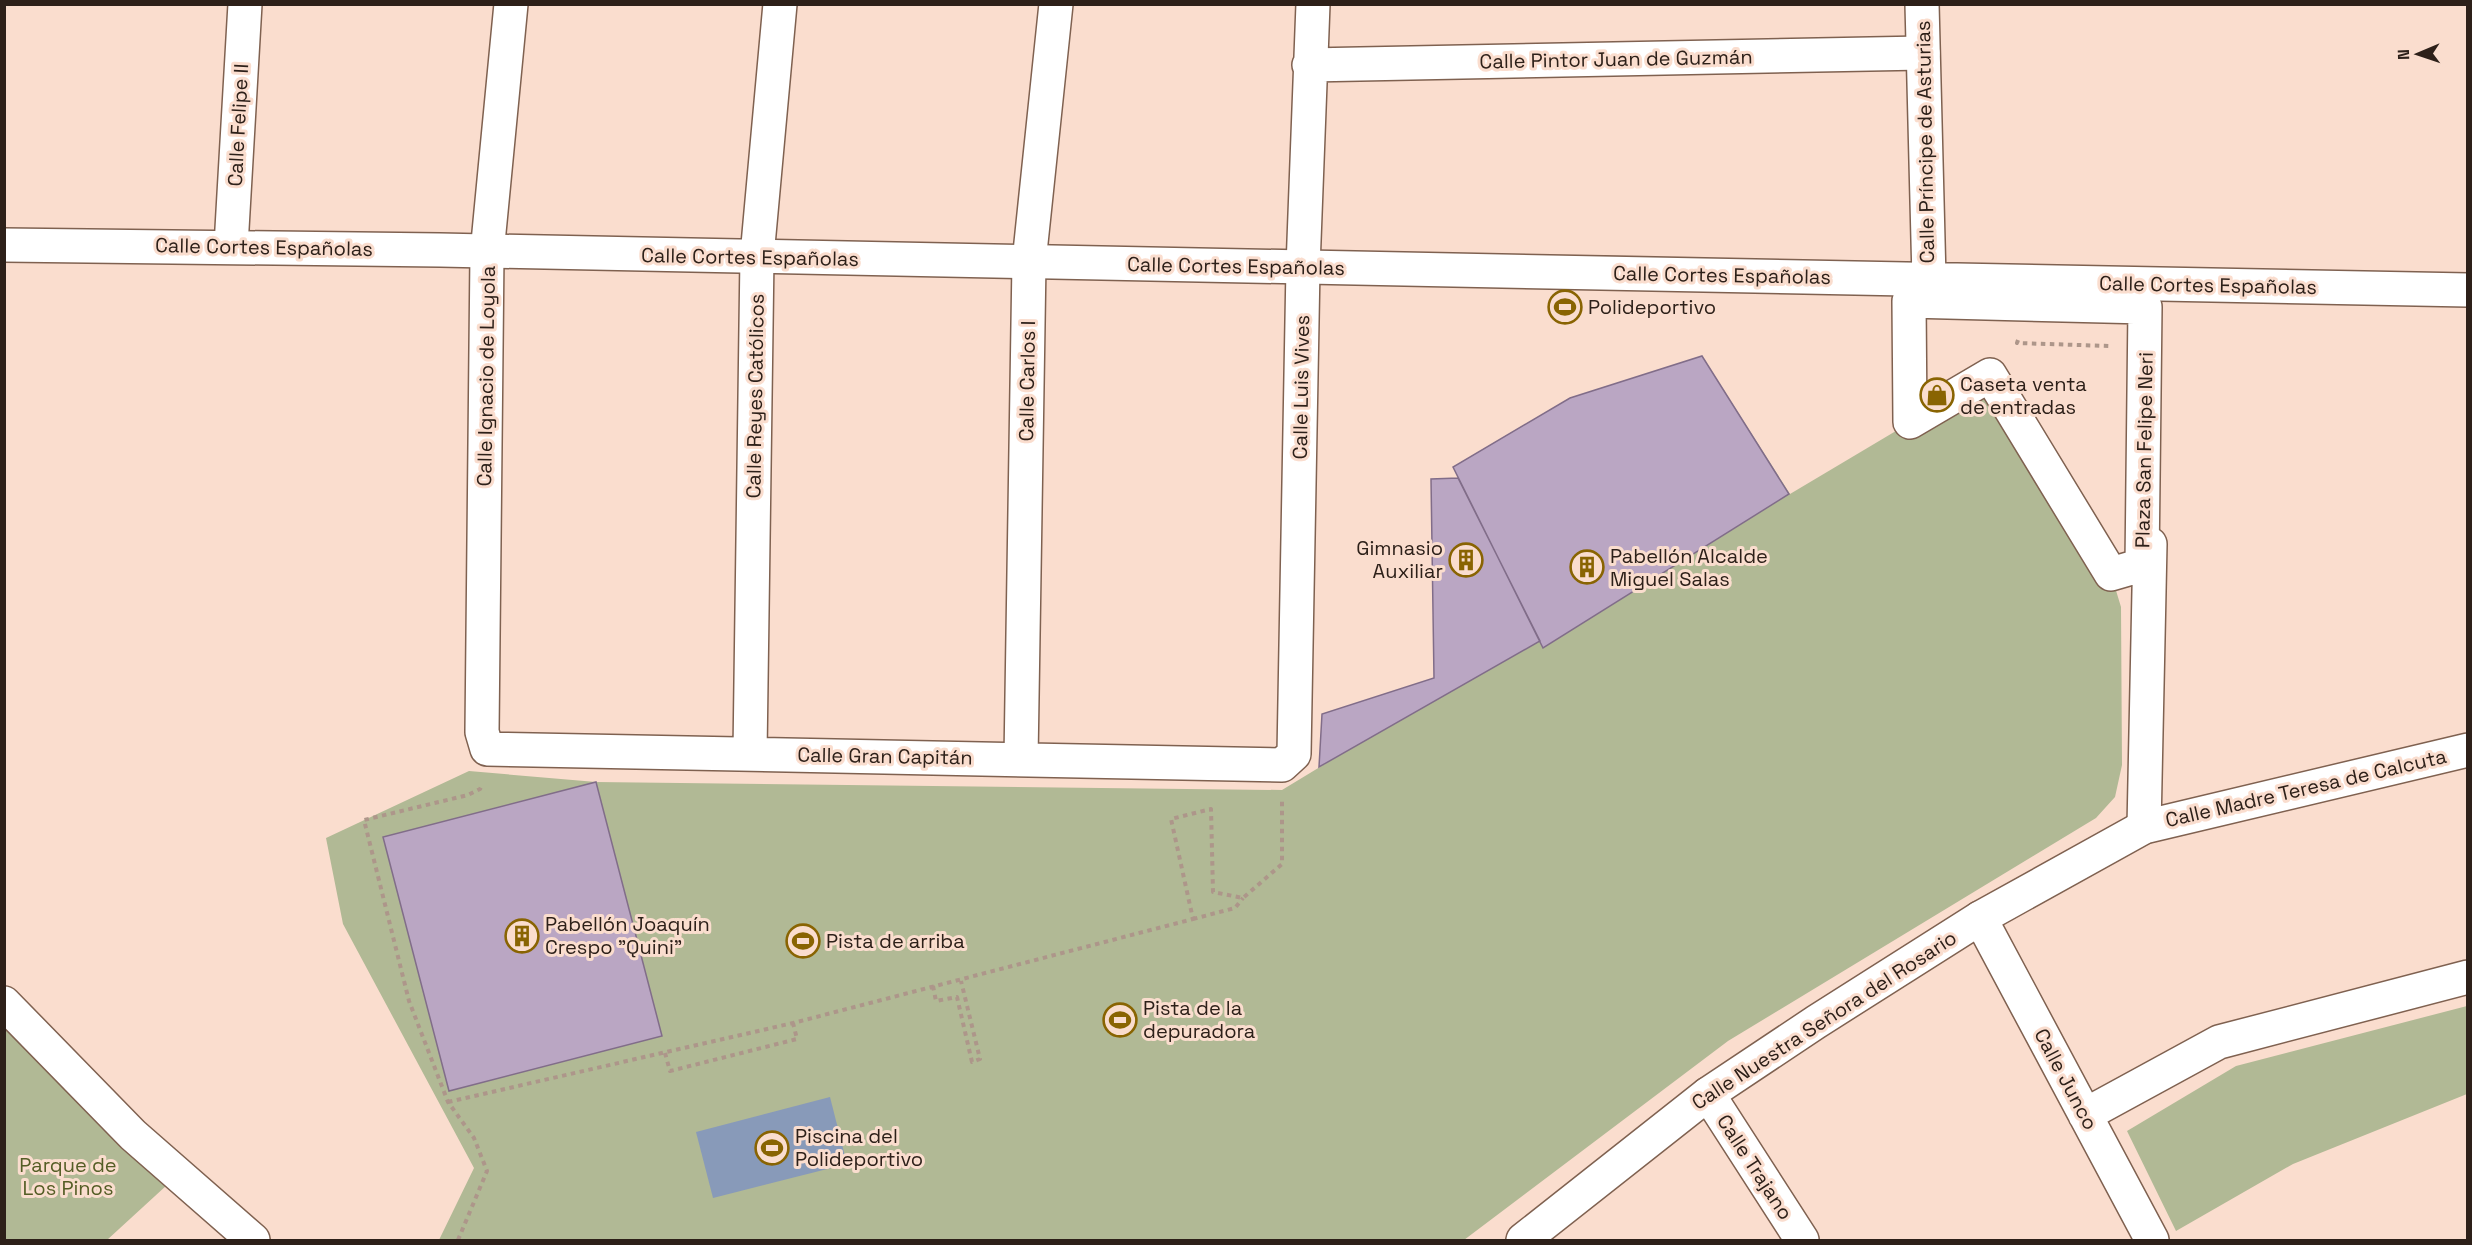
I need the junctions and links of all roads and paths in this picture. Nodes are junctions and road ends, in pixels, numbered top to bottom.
1 (245, 4) edge
2 (511, 4) edge
3 (780, 4) edge
4 (1056, 4) edge
5 (1313, 4) edge
6 (1922, 4) edge
7 (1923, 53) junction
8 (1309, 65) junction
9 (4, 245) edge
10 (231, 246) junction
11 (488, 253) junction
12 (757, 256) junction
13 (1029, 262) junction
14 (1303, 267) junction
15 (2154, 284) junction
16 (1919, 290) junction
17 (2468, 290) edge
18 (487, 749) junction
19 (2468, 750) edge
20 (750, 753) junction
21 (1021, 759) junction
22 (1282, 778) junction
23 (2144, 827) junction
24 (1243, 898) junction
25 (1980, 918) junction
26 (1193, 919) junction
27 (2468, 977) edge
28 (961, 981) junction
29 (933, 986) junction
30 (4, 1003) edge
31 (793, 1023) junction
32 (665, 1053) junction
33 (1708, 1094) junction
34 (447, 1102) junction
35 (2085, 1115) junction
36 (253, 1240) edge
37 (458, 1240) edge
38 (1523, 1240) edge
39 (1802, 1240) edge
40 (2152, 1240) edge

1 - 10 street, Calle Felipe II
2 - 11 street, Calle Ignacio de Loyola
3 - 12 street, Calle Reyes Católicos
4 - 13 street, Calle Carlos I
5 - 8 street, Calle Luis Vives
6 - 7 street, Calle Príncipe de Asturias
7 - 8 street, Calle Pintor Juan de Guzmán
7 - 16 street, Calle Príncipe de Asturias
8 - 14 street, Calle Luis Vives
9 - 10 street, Calle Cortes Españolas
10 - 11 street, Calle Cortes Españolas
11 - 12 street, Calle Cortes Españolas
11 - 18 street, Calle Ignacio de Loyola
12 - 13 street, Calle Cortes Españolas
12 - 20 street, Calle Reyes Católicos
13 - 14 street, Calle Cortes Españolas
13 - 21 street, Calle Carlos I
14 - 16 street, Calle Cortes Españolas
14 - 22 street, Calle Luis Vives
15 - 16 street, Calle Cortes Españolas
15 - 17 street, Calle Cortes Españolas
15 - 23 street, Plaza San Felipe Neri
16 - 16 street, Plaza San Felipe Neri
18 - 20 street, Calle Gran Capitán
18 - 34 path
19 - 23 street, Calle Madre Teresa de Calcuta
20 - 21 street, Calle Gran Capitán
21 - 22 street, Calle Gran Capitán
22 - 24 path
23 - 25 street, Calle Nuestra Señora del Rosario
24 - 26 path
24 - 26 path
25 - 33 street, Calle Nuestra Señora del Rosario
25 - 35 street, Calle Junco
26 - 28 path
27 - 35 street
28 - 29 path
28 - 29 path
29 - 31 path
30 - 36 street
31 - 32 path
31 - 32 path
32 - 34 path
33 - 38 street, Calle Nuestra Señora del Rosario
33 - 39 street, Calle Trajano
34 - 37 path
35 - 40 street, Calle Junco

